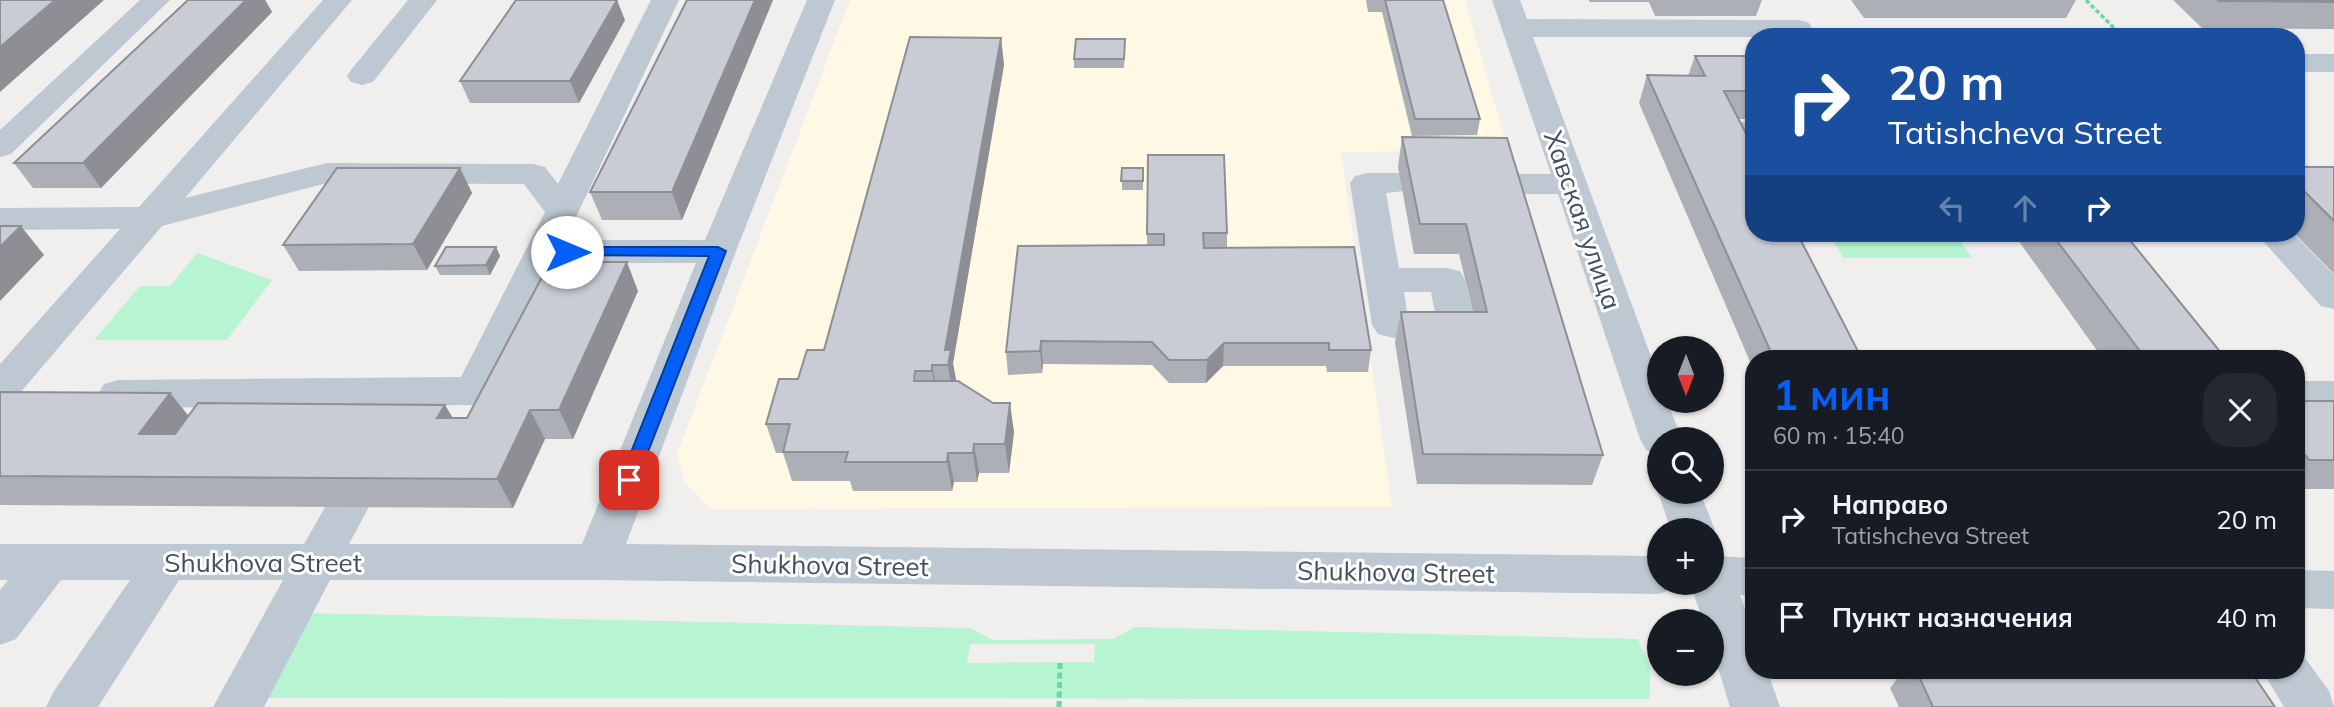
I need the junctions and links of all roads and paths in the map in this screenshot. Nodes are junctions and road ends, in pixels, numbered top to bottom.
1 (156, 0) edge
2 (338, 0) edge
3 (423, 0) edge
4 (665, 0) edge
5 (821, 0) edge
6 (1780, 0) edge
7 (2086, 0) edge
8 (1511, 14) edge
9 (1798, 28) edge
10 (2114, 28) edge
11 (1745, 29) edge
12 (2305, 63) edge
13 (2334, 64) edge
14 (362, 76) dead end
15 (1745, 132) edge
16 (0, 147) edge
17 (1745, 154) edge
18 (2305, 165) edge
19 (2315, 175) edge
20 (1401, 183) edge
21 (1505, 184) edge
22 (1569, 184) junction
23 (562, 211) junction
24 (150, 218) junction
25 (0, 219) edge
26 (2282, 242) edge
27 (718, 251) junction
28 (542, 252) junction
29 (1383, 280) dead end
30 (2334, 297) edge
31 (0, 392) edge
32 (41, 394) edge
33 (82, 394) edge
34 (2305, 396) edge
35 (2334, 396) edge
36 (1657, 427) edge
37 (347, 507) edge
38 (0, 562) edge
39 (49, 562) junction
40 (167, 562) junction
41 (317, 562) junction
42 (597, 562) junction
43 (1647, 575) edge
44 (1745, 577) edge
45 (1724, 578) edge
46 (2305, 589) edge
47 (2334, 590) edge
48 (1718, 595) edge
49 (0, 625) edge
50 (1060, 663) dead end
51 (1745, 677) edge
52 (1746, 679) edge
53 (2292, 679) edge
54 (71, 707) edge
55 (237, 707) edge
56 (1059, 707) edge
57 (1755, 707) edge
58 (2312, 707) edge

1 - 16 street
2 - 24 street
3 - 14 street
4 - 23 street
5 - 27 street
6 - 9 street
7 - 10 path
8 - 11 street
8 - 22 street, Хавская улица
12 - 13 street
15 - 17 street
18 - 19 path
20 - 29 street
21 - 22 street
22 - 36 street, Хавская улица
23 - 24 street
23 - 28 street
24 - 25 street
24 - 31 street
26 - 30 street
27 - 28 street
27 - 42 street
28 - 33 street
31 - 32 street
34 - 35 street
37 - 41 street
38 - 39 street, Shukhova Street
39 - 40 street, Shukhova Street
39 - 49 street
40 - 41 street, Shukhova Street
40 - 54 street
41 - 42 street, Shukhova Street
41 - 55 street
42 - 43 street, Shukhova Street
44 - 45 street
46 - 47 street
48 - 51 street
50 - 56 path
52 - 57 street
53 - 58 street

